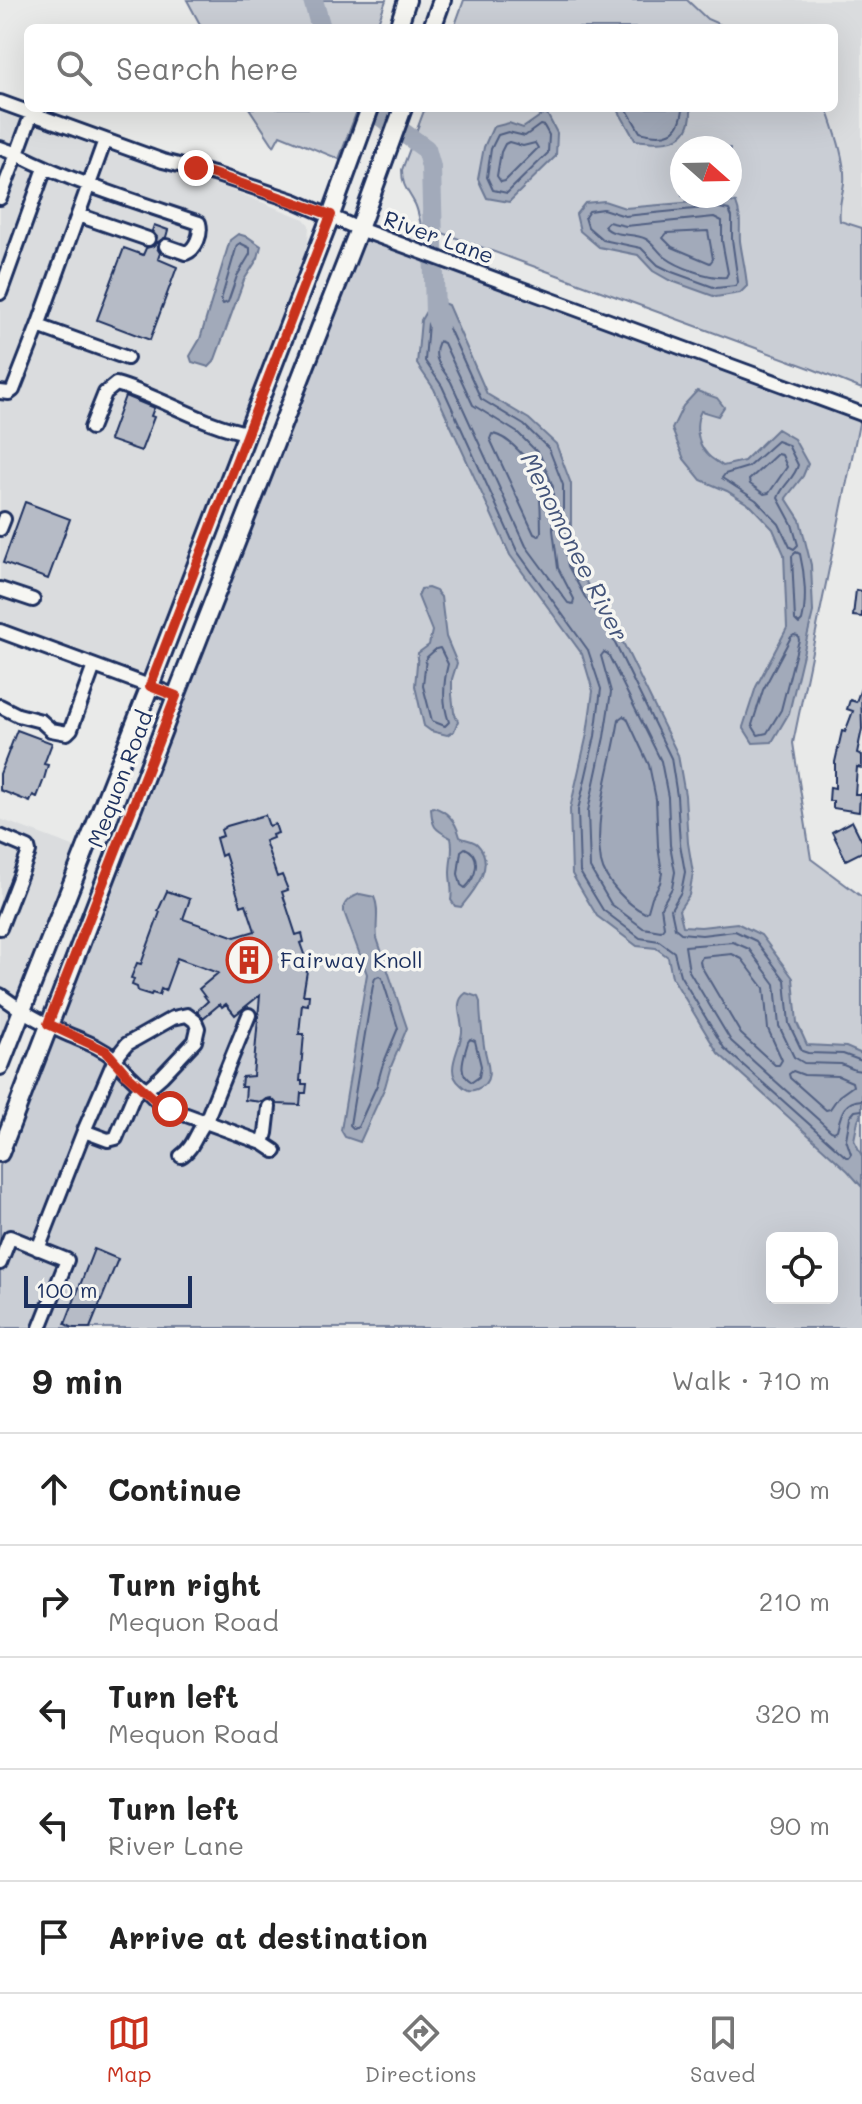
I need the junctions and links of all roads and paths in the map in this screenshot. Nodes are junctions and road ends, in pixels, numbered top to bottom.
1 (407, 0) edge
2 (442, 0) edge
3 (399, 24) edge
4 (433, 24) edge
5 (0, 102) edge
6 (24, 110) edge
7 (29, 112) edge
8 (402, 112) edge
9 (32, 113) junction
10 (367, 114) edge
11 (105, 140) junction
12 (0, 148) edge
13 (17, 154) junction
14 (45, 168) junction
15 (3, 183) edge
16 (89, 186) junction
17 (0, 198) edge
18 (78, 215) junction
19 (331, 215) junction
20 (359, 229) junction
21 (148, 239) dead end
22 (166, 246) dead end
23 (0, 293) edge
24 (38, 326) junction
25 (127, 358) dead end
26 (0, 392) edge
27 (862, 414) edge
28 (91, 428) dead end
29 (248, 433) junction
30 (274, 443) junction
31 (0, 589) edge
32 (33, 600) dead end
33 (0, 631) edge
34 (94, 666) junction
35 (150, 686) junction
36 (176, 696) junction
37 (0, 706) edge
38 (0, 836) edge
39 (0, 928) edge
40 (0, 995) edge
41 (0, 1007) edge
42 (21, 1010) junction
43 (249, 1015) dead end
44 (48, 1024) junction
45 (115, 1059) junction
46 (0, 1066) edge
47 (144, 1088) junction
48 (269, 1107) dead end
49 (206, 1121) junction
50 (84, 1131) junction
51 (263, 1143) junction
52 (275, 1151) dead end
53 (0, 1153) edge
54 (181, 1156) dead end
55 (38, 1249) junction
56 (0, 1263) edge
57 (40, 1328) edge

1 - 3 main road
2 - 4 main road
5 - 6 street, River Lane
7 - 9 street, River Lane
8 - 20 main road, Mequon Road
9 - 11 street, River Lane
9 - 13 street
10 - 19 main road, Mequon Road
11 - 16 street
11 - 19 street, River Lane
12 - 13 street
13 - 14 street
13 - 15 street
14 - 16 street
14 - 23 street
15 - 17 street
16 - 18 street
16 - 22 street
18 - 21 street
18 - 24 street
19 - 20 street, River Lane
19 - 29 main road, Mequon Road
20 - 27 street, River Lane
20 - 30 main road, Mequon Road
24 - 25 street
24 - 26 street
28 - 29 street
29 - 30 main road
29 - 35 main road, Mequon Road
30 - 36 main road, Mequon Road
31 - 32 street
33 - 34 street
34 - 35 street
34 - 37 street
35 - 36 street
35 - 42 main road, Mequon Road
36 - 44 main road, Mequon Road
38 - 39 street
40 - 42 street
41 - 42 street
42 - 44 street
42 - 46 main road, Mequon Road
43 - 49 street
44 - 45 street
44 - 53 main road, Mequon Road
45 - 47 street
45 - 47 street
45 - 50 street
47 - 49 street
47 - 50 street
48 - 51 street
49 - 51 street
49 - 54 street
50 - 55 street
51 - 52 street
55 - 56 street
55 - 57 street

